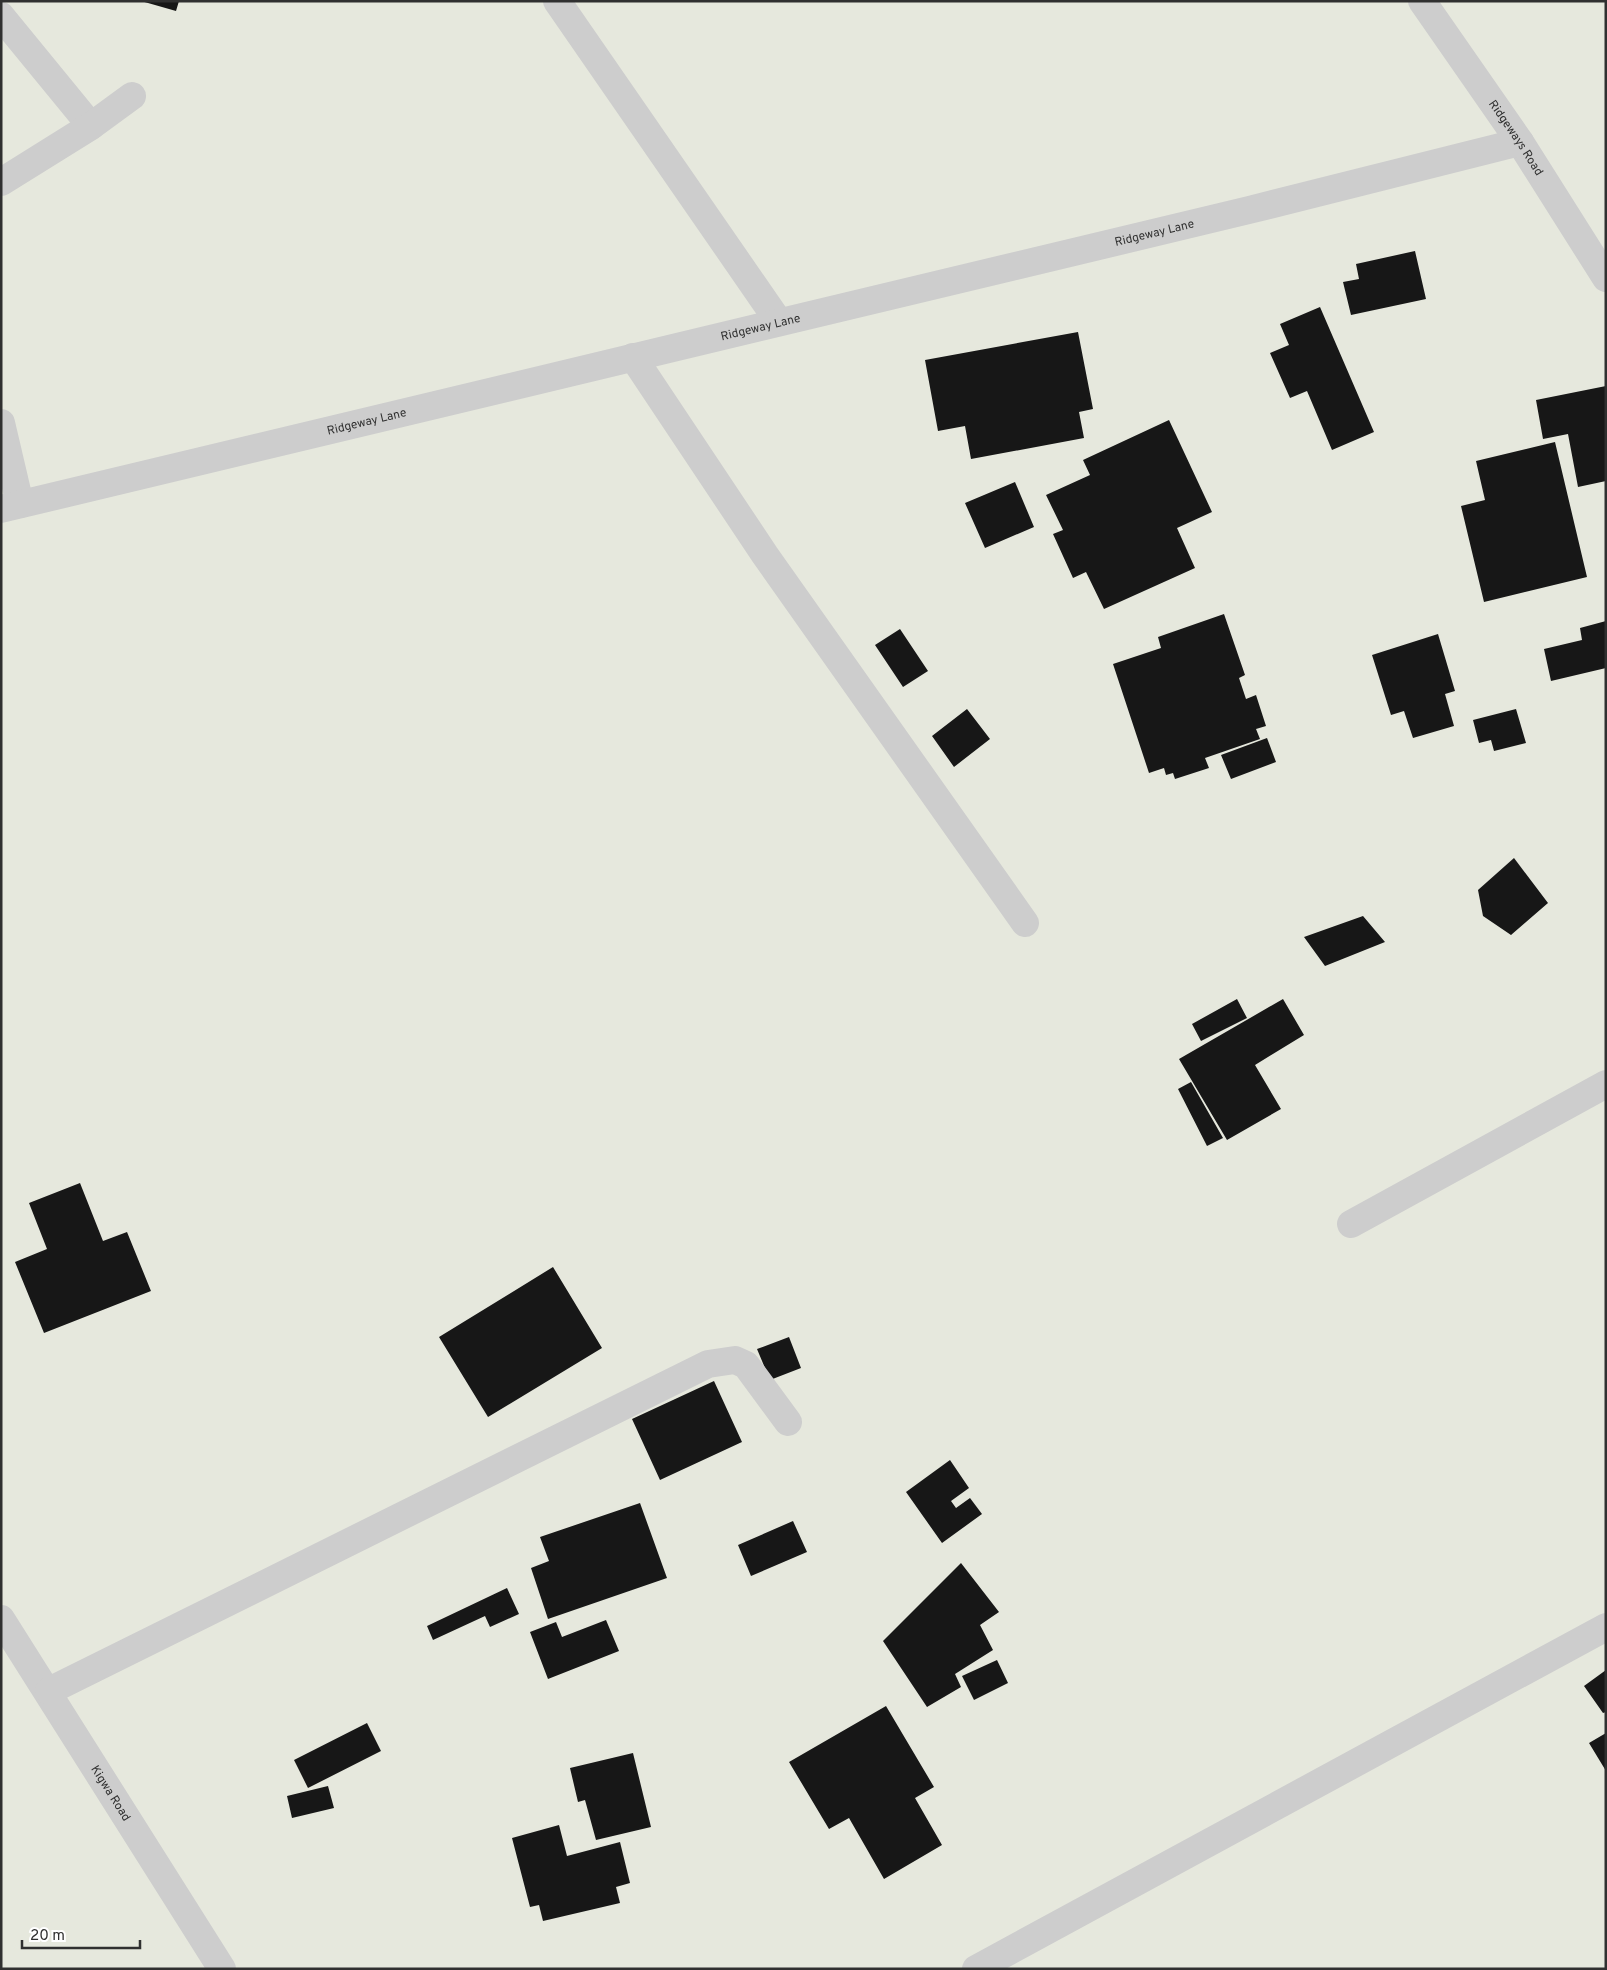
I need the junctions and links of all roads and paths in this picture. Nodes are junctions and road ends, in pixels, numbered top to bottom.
1 (557, 1) edge
2 (1422, 1) edge
3 (1, 16) edge
4 (132, 96) dead end
5 (91, 126) junction
6 (1520, 142) junction
7 (1, 182) edge
8 (1606, 278) edge
9 (779, 322) junction
10 (633, 357) junction
11 (1, 423) edge
12 (11, 506) edge
13 (1025, 923) dead end
14 (1606, 1084) edge
15 (1351, 1224) dead end
16 (788, 1422) dead end
17 (2, 1622) edge
18 (1606, 1627) edge
19 (48, 1691) junction
20 (222, 1969) edge
21 (976, 1969) edge

1 - 9 street
2 - 6 street, Ridgeways Road
3 - 5 street
4 - 5 street
5 - 7 street
6 - 8 street, Ridgeways Road
6 - 9 street, Ridgeway Lane
9 - 10 street, Ridgeway Lane
10 - 12 street, Ridgeway Lane
10 - 13 street
11 - 12 street
14 - 15 street
16 - 19 street
17 - 19 street, Kigwa Road
18 - 21 street
19 - 20 street, Kigwa Road

